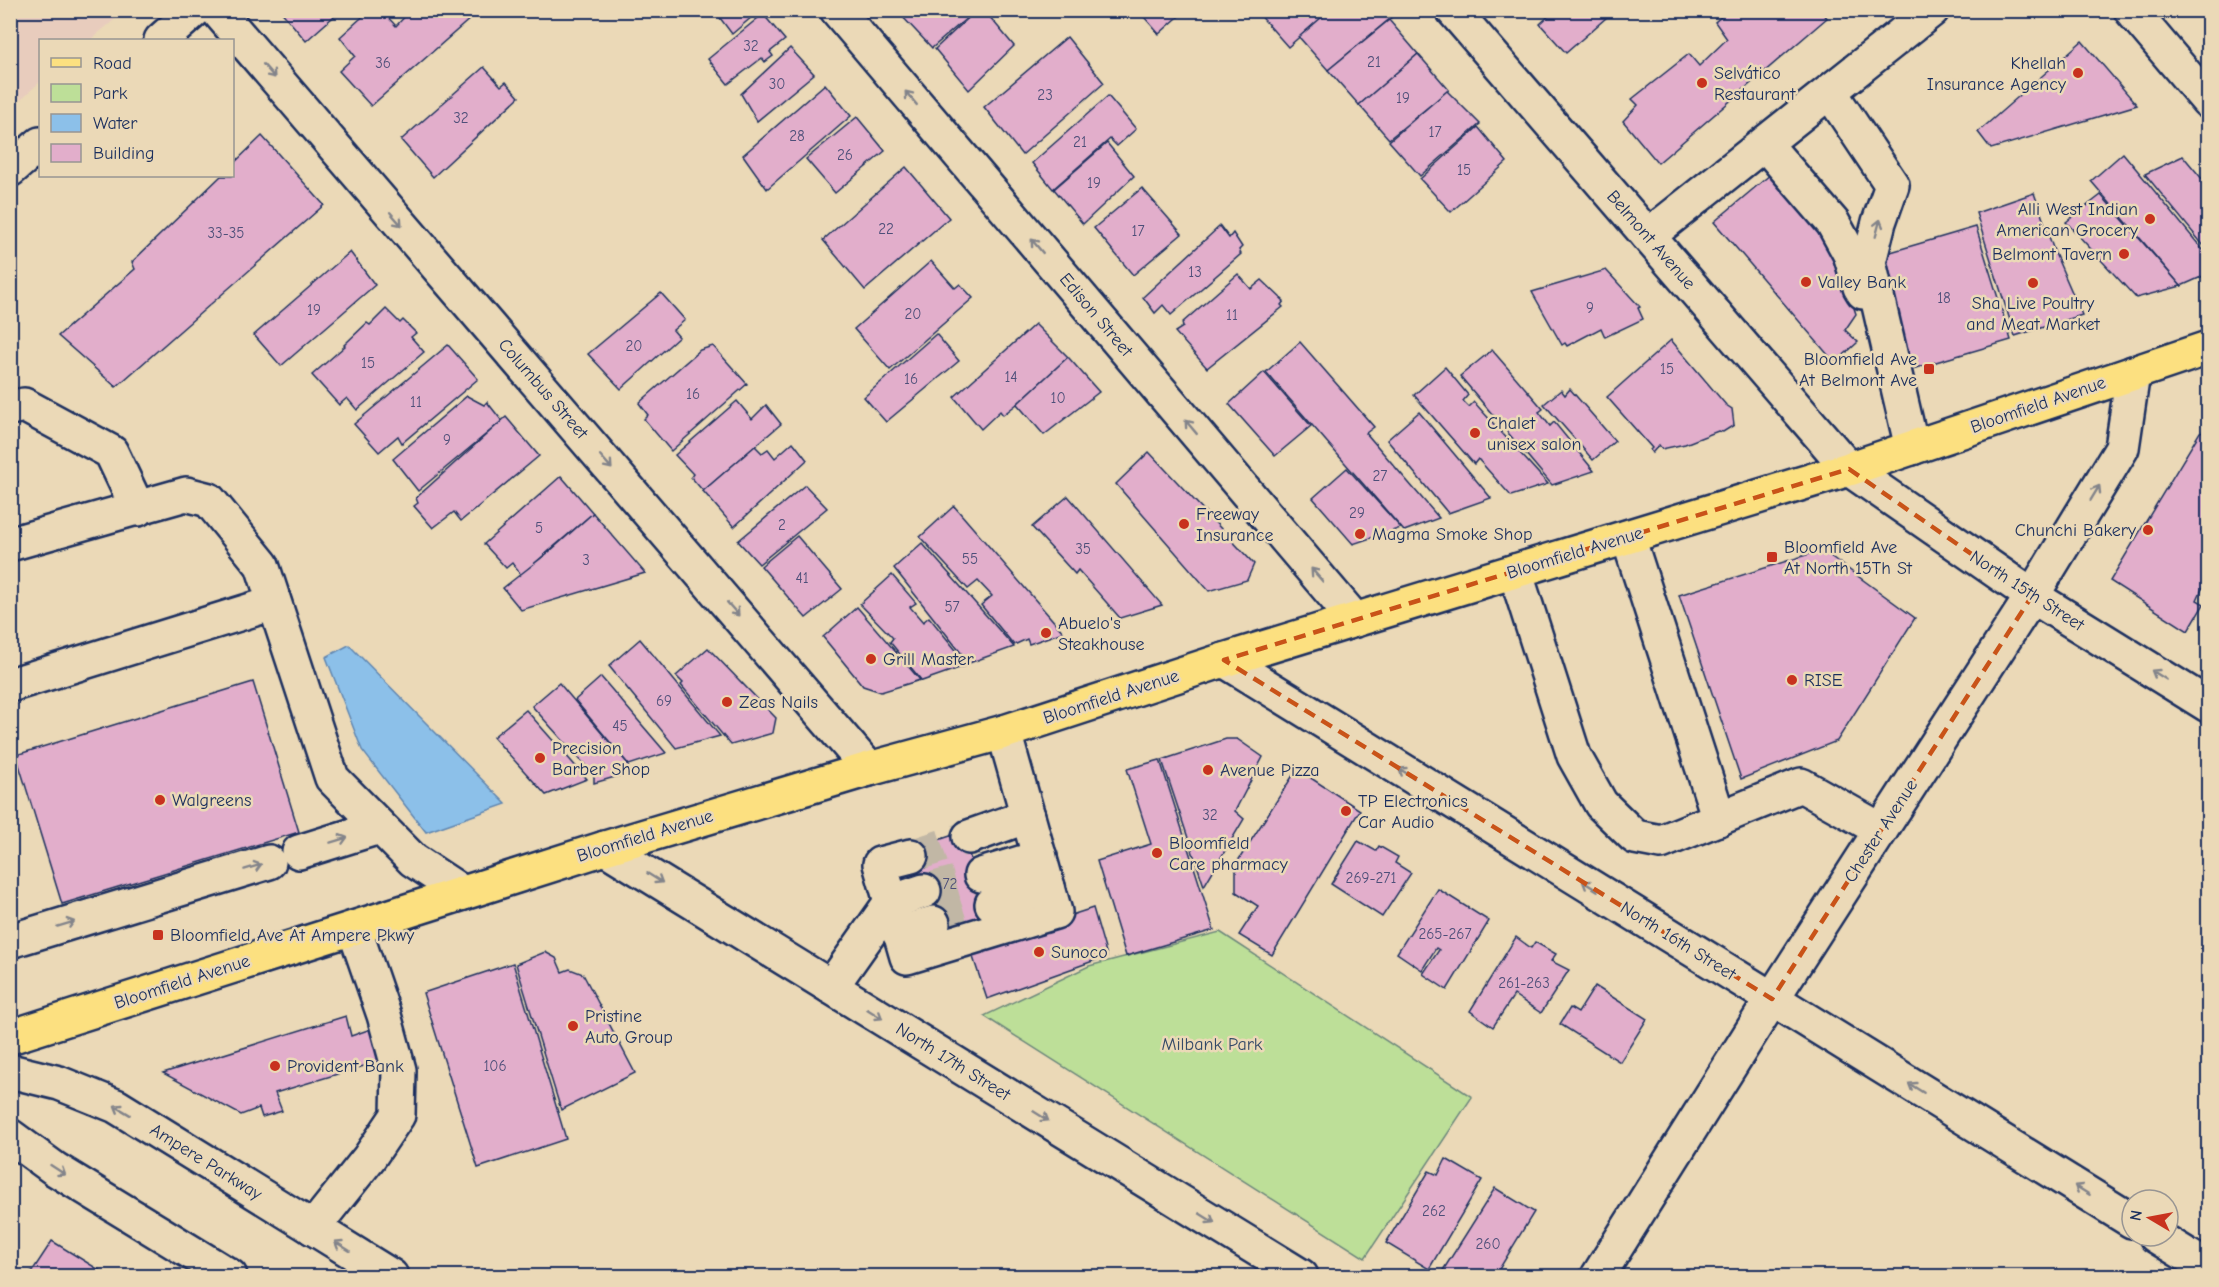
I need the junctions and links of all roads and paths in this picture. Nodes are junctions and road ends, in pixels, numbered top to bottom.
1 (195, 10) edge
2 (217, 10) edge
3 (837, 10) edge
4 (1453, 10) edge
5 (1932, 10) edge
6 (2131, 10) edge
7 (162, 39) edge
8 (1830, 92) junction
9 (2208, 101) edge
10 (1765, 144) junction
11 (39, 145) edge
12 (10, 170) edge
13 (1648, 236) junction
14 (1880, 315) junction
15 (2208, 348) edge
16 (2133, 373) junction
17 (10, 408) edge
18 (1912, 448) junction
19 (1850, 469) junction
20 (138, 509) junction
21 (1628, 537) junction
22 (10, 544) edge
23 (1515, 571) junction
24 (2032, 596) junction
25 (274, 603) junction
26 (1355, 620) junction
27 (1224, 660) junction
28 (10, 685) edge
29 (2208, 705) edge
30 (1004, 732) junction
31 (869, 769) junction
32 (1028, 816) junction
33 (1719, 819) junction
34 (379, 827) junction
35 (1881, 830) junction
36 (969, 837) tunnel mouth
37 (605, 848) junction
38 (299, 852) dead end
39 (911, 856) tunnel mouth
40 (269, 862) dead end
41 (1044, 872) junction
42 (986, 889) tunnel mouth
43 (924, 891) tunnel mouth
44 (463, 893) junction
45 (891, 902) junction
46 (933, 923) tunnel mouth
47 (354, 928) junction
48 (899, 933) junction
49 (10, 941) edge
50 (831, 987) junction
51 (1772, 999) junction
52 (10, 1037) edge
53 (10, 1071) edge
54 (11, 1139) edge
55 (2120, 1214) edge
56 (313, 1228) junction
57 (2176, 1248) edge
58 (2208, 1268) edge
59 (230, 1276) edge
60 (392, 1276) edge
61 (1301, 1276) edge
62 (1598, 1276) edge

1 - 7 street
2 -> 31 street, Columbus Street
26 -> 3 street, Edison Street
4 - 13 street, Belmont Avenue
5 - 8 street
6 - 9 street
8 - 10 street
14 -> 8 street
10 - 13 street
10 - 14 street
11 - 12 street
13 - 19 street, Belmont Avenue
14 - 18 street
15 - 16 main road, Bloomfield Avenue
16 - 18 main road, Bloomfield Avenue
24 -> 16 street, Chester Avenue
17 - 20 street
18 - 19 main road, Bloomfield Avenue
19 - 21 main road, Bloomfield Avenue
19 - 24 street, North 15th Street
20 - 22 street
20 - 25 street
21 - 23 main road, Bloomfield Avenue
21 - 33 street
23 - 26 main road, Bloomfield Avenue
23 - 33 street
29 -> 24 street, North 15th Street
24 - 35 street, Chester Avenue
25 - 28 street
25 - 34 street
26 - 27 main road, Bloomfield Avenue
27 - 30 main road, Bloomfield Avenue
51 -> 27 street, North 16th Street
30 - 31 main road, Bloomfield Avenue
30 - 32 street
31 - 37 main road, Bloomfield Avenue
32 - 36 street
32 - 41 street
33 - 35 street
38 -> 34 street
34 - 44 street
35 - 51 street, Chester Avenue
37 - 44 main road, Bloomfield Avenue
37 -> 50 street, North 17th Street
39 - 45 street
49 -> 40 street
41 - 42 street
41 - 48 street
43 - 45 street
44 - 47 main road, Bloomfield Avenue
45 - 48 street
45 - 50 street
46 - 48 street
47 - 52 main road, Bloomfield Avenue
47 - 56 street
50 -> 61 street, North 17th Street
55 -> 51 street, North 16th Street
51 - 62 street, Chester Avenue
56 -> 53 street, Ampere Parkway
54 -> 59 street
60 -> 56 street, Ampere Parkway
57 - 58 street

